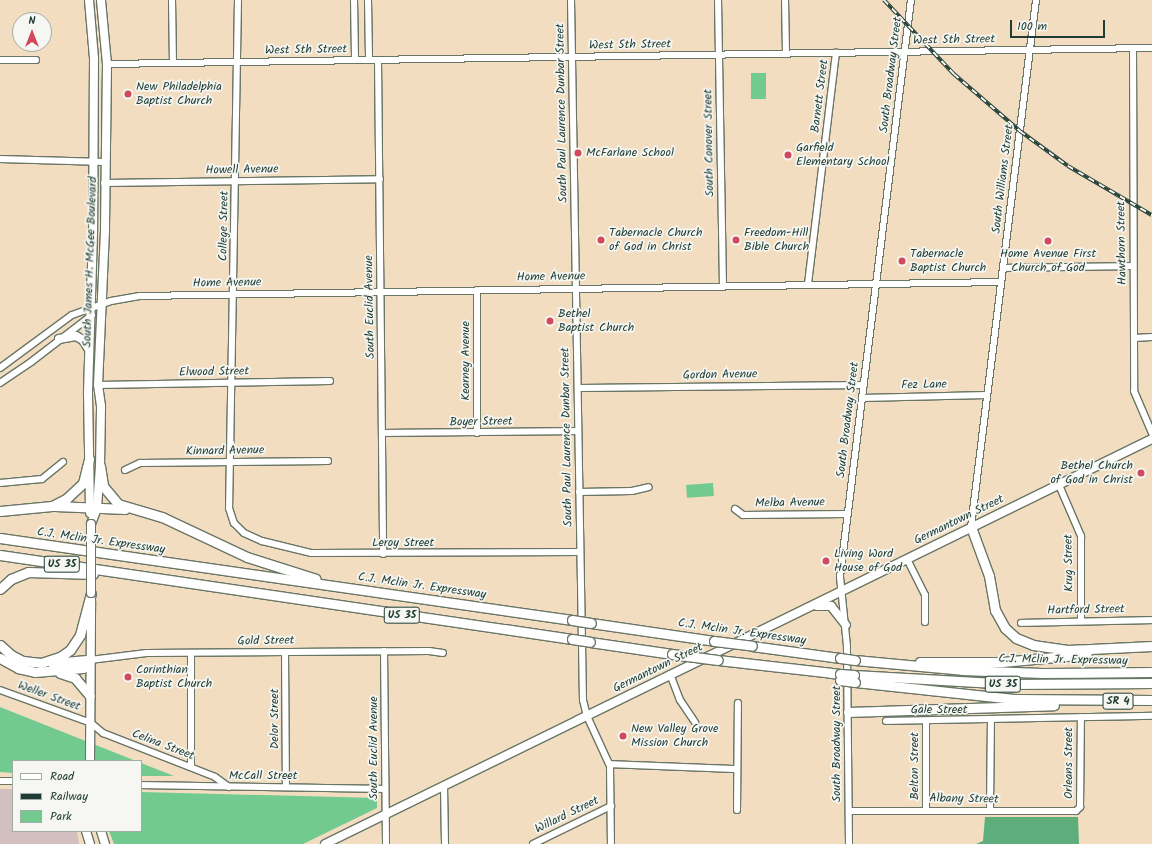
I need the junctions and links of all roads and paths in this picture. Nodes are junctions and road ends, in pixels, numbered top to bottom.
1 (89, 0) edge
2 (101, 0) edge
3 (172, 0) edge
4 (238, 0) edge
5 (354, 0) edge
6 (368, 0) edge
7 (571, 0) edge
8 (718, 0) edge
9 (785, 0) edge
10 (911, 0) edge
11 (1036, 0) edge
12 (1133, 48) junction
13 (1152, 48) edge
14 (1030, 50) junction
15 (905, 52) junction
16 (836, 53) junction
17 (786, 54) junction
18 (719, 55) junction
19 (573, 57) junction
20 (0, 60) edge
21 (36, 60) dead end
22 (355, 60) junction
23 (369, 60) junction
24 (378, 60) junction
25 (238, 62) junction
26 (173, 63) junction
27 (107, 64) junction
28 (0, 159) edge
29 (92, 162) junction
30 (106, 162) junction
31 (380, 179) junction
32 (236, 181) junction
33 (104, 183) junction
34 (1133, 266) junction
35 (1003, 268) junction
36 (1001, 282) junction
37 (876, 283) junction
38 (808, 284) junction
39 (723, 286) junction
40 (575, 288) junction
41 (477, 290) junction
42 (381, 291) junction
43 (234, 294) junction
44 (102, 304) junction
45 (90, 313) junction
46 (1152, 337) edge
47 (1134, 338) junction
48 (59, 339) junction
49 (88, 349) junction
50 (0, 368) edge
51 (330, 381) dead end
52 (0, 383) edge
53 (232, 383) junction
54 (98, 385) junction
55 (864, 385) junction
56 (578, 388) junction
57 (987, 395) junction
58 (862, 398) junction
59 (578, 432) junction
60 (477, 433) junction
61 (1152, 433) edge
62 (383, 434) junction
63 (1152, 439) edge
64 (89, 459) junction
65 (328, 461) dead end
66 (63, 462) dead end
67 (231, 462) junction
68 (100, 466) junction
69 (125, 470) dead end
70 (0, 483) edge
71 (1059, 485) junction
72 (649, 487) dead end
73 (579, 492) junction
74 (52, 506) junction
75 (93, 508) junction
76 (130, 509) junction
77 (735, 509) dead end
78 (0, 511) edge
79 (847, 514) junction
80 (234, 523) joint
81 (971, 527) junction
82 (0, 538) edge
83 (580, 552) junction
84 (383, 554) junction
85 (0, 555) edge
86 (906, 559) junction
87 (125, 574) junction
88 (334, 585) junction
89 (0, 589) edge
90 (843, 590) junction
91 (91, 593) junction
92 (812, 606) junction
93 (1152, 620) edge
94 (1081, 621) junction
95 (925, 622) dead end
96 (1021, 623) dead end
97 (846, 625) junction
98 (0, 645) edge
99 (1152, 646) edge
100 (1120, 649) junction
101 (285, 652) junction
102 (384, 652) junction
103 (191, 653) junction
104 (443, 653) dead end
105 (0, 658) edge
106 (90, 660) junction
107 (41, 662) junction
108 (879, 663) junction
109 (51, 671) junction
110 (1152, 672) edge
111 (670, 674) junction
112 (855, 678) junction
113 (1152, 683) edge
114 (0, 690) edge
115 (90, 696) junction
116 (1152, 700) edge
117 (1084, 701) junction
118 (738, 703) dead end
119 (848, 712) junction
120 (587, 716) junction
121 (1152, 716) edge
122 (1080, 717) junction
123 (991, 720) junction
124 (886, 721) dead end
125 (695, 722) dead end
126 (926, 722) junction
127 (90, 723) junction
128 (90, 760) edge
129 (610, 764) junction
130 (191, 768) junction
131 (737, 769) junction
132 (0, 781) edge
133 (12, 781) edge
134 (142, 785) edge
135 (444, 786) junction
136 (229, 787) junction
137 (286, 787) junction
138 (385, 789) junction
139 (611, 806) junction
140 (737, 810) dead end
141 (926, 810) junction
142 (990, 810) junction
143 (1079, 810) joint
144 (849, 811) junction
145 (385, 814) junction
146 (86, 832) edge
147 (101, 832) edge
148 (90, 844) edge
149 (105, 844) edge
150 (325, 844) edge
151 (386, 844) edge
152 (445, 844) edge
153 (533, 844) edge
154 (611, 844) edge
155 (849, 844) edge

1 - 29 main road, South James H. McGee Boulevard
2 - 27 main road, South James H. McGee Boulevard
3 - 26 street
4 - 25 street, College Street
5 - 22 street
6 - 23 street
7 - 19 street, South Paul Laurence Dunbar Street
8 - 18 street, South Conover Street
9 - 17 street
10 - 15 street, South Broadway Street
11 - 14 street, South Williams Street
12 - 13 street, West 5th Street
12 - 14 street, West 5th Street
12 - 34 street, Hawthorn Street
14 - 15 street, West 5th Street
14 - 35 street, South Williams Street
15 - 16 street, West 5th Street
15 - 37 street, South Broadway Street
16 - 17 street, West 5th Street
16 - 38 street, Barnett Street
17 - 18 street, West 5th Street
18 - 19 street, West 5th Street
18 - 39 street, South Conover Street
19 - 24 street, West 5th Street
19 - 40 street, South Paul Laurence Dunbar Street
20 - 21 street
22 - 23 street, West 5th Street
22 - 25 street, West 5th Street
23 - 24 street, West 5th Street
24 - 31 street, South Euclid Avenue
25 - 26 street, West 5th Street
25 - 32 street, College Street
26 - 27 street, West 5th Street
27 - 30 main road, South James H. McGee Boulevard
28 - 29 street
29 - 30 street
29 - 45 main road, South James H. McGee Boulevard
30 - 33 main road, South James H. McGee Boulevard
31 - 32 street, Howell Avenue
31 - 42 street, South Euclid Avenue
32 - 33 street, Howell Avenue
32 - 43 street, College Street
33 - 44 main road, South James H. McGee Boulevard
34 - 35 street
34 - 47 street, Hawthorn Street
35 - 36 street, South Williams Street
36 - 37 street, Home Avenue
36 - 57 street, South Williams Street
37 - 38 street, Home Avenue
37 - 55 street, South Broadway Street
38 - 39 street, Home Avenue
39 - 40 street, Home Avenue
40 - 41 street, Home Avenue
40 - 56 street, South Paul Laurence Dunbar Street
41 - 42 street, Home Avenue
41 - 60 street, Kearney Avenue
42 - 43 street, Home Avenue
42 - 62 street, South Euclid Avenue
43 - 44 street, Home Avenue
43 - 53 street, College Street
44 - 45 street
44 - 54 main road, South James H. McGee Boulevard
45 - 48 street
45 - 49 main road, South James H. McGee Boulevard
45 - 50 street
46 - 47 street
47 - 61 street, Hawthorn Street
48 - 49 main road
48 - 52 street
49 - 64 main road, South James H. McGee Boulevard
51 - 53 street, Elwood Street
53 - 54 street, Elwood Street
53 - 67 street, College Street
54 - 68 main road, South James H. McGee Boulevard
55 - 56 street, Gordon Avenue
55 - 58 street, South Broadway Street
56 - 59 street, South Paul Laurence Dunbar Street
57 - 58 street, Fez Lane
57 - 81 street, South Williams Street
58 - 79 street, South Broadway Street
59 - 60 street, Boyer Street
59 - 73 street, South Paul Laurence Dunbar Street
60 - 62 street, Boyer Street
62 - 84 street, South Euclid Avenue
63 - 71 main road, Germantown Street
64 - 74 highway
64 - 75 main road, South James H. McGee Boulevard
65 - 67 street, Kinnard Avenue
66 - 70 street
67 - 69 street, Kinnard Avenue
67 - 80 street, College Street
68 - 75 main road, South James H. McGee Boulevard
68 - 76 highway
71 - 81 main road, Germantown Street
71 - 94 street, Krug Street
72 - 73 street
73 - 83 street, South Paul Laurence Dunbar Street
74 - 75 highway
74 - 78 highway
75 - 76 highway
75 - 91 main road, South James H. McGee Boulevard, bridge
76 - 88 highway
77 - 79 street, Melba Avenue
79 - 90 street, South Broadway Street
80 - 84 street, Leroy Street
81 - 86 main road, Germantown Street
81 - 100 highway
82 - 88 highway, C.J. Mclin Jr. Expressway / US 35
83 - 84 street, Leroy Street
83 - 120 street, South Paul Laurence Dunbar Street
85 - 87 highway, US 35
86 - 90 main road, Germantown Street
86 - 95 street
87 - 89 highway
87 - 112 highway, US 35, bridge
88 - 108 highway, C.J. Mclin Jr. Expressway / US 35, bridge
90 - 92 main road, Germantown Street
90 - 97 street, South Broadway Street
91 - 106 main road, South James H. McGee Boulevard
91 - 107 highway
92 - 97 main road
92 - 111 main road, Germantown Street
93 - 94 street, Hartford Street
94 - 96 street, Hartford Street
97 - 119 street, South Broadway Street
98 - 107 highway
99 - 100 highway
100 - 108 highway
101 - 102 street, Gold Street
101 - 103 street, Gold Street
101 - 137 street, Delor Street
102 - 104 street, Gold Street
102 - 138 street, South Euclid Avenue
103 - 106 street, Gold Street
103 - 130 street
105 - 109 highway
106 - 107 highway
106 - 109 highway
106 - 115 main road, South James H. McGee Boulevard
108 - 110 highway, C.J. Mclin Jr. Expressway / US 35
109 - 115 highway
111 - 120 main road, Germantown Street
111 - 125 street
112 - 113 highway, C.J. Mclin Jr. Expressway / US 35
112 - 117 highway, SR 4
114 - 127 street, Weller Street
115 - 127 main road, South James H. McGee Boulevard
116 - 117 highway, SR 4
117 - 119 highway
118 - 131 street
119 - 144 street, South Broadway Street
120 - 129 street, South Paul Laurence Dunbar Street
120 - 135 main road, Germantown Street
121 - 122 street
122 - 123 street, Gale Street
122 - 143 street, Orleans Street
123 - 126 street, Gale Street
123 - 142 street
124 - 126 street, Gale Street
126 - 141 street, Belton Street
127 - 128 main road, South James H. McGee Boulevard
127 - 130 street, Celina Street
129 - 131 street
129 - 139 street, South Paul Laurence Dunbar Street
130 - 136 street, Celina Street
131 - 140 street
132 - 133 street
134 - 136 street, McCall Street
135 - 145 main road, Germantown Street
135 - 152 street
136 - 137 street, McCall Street
137 - 138 street, McCall Street
138 - 145 street, South Euclid Avenue
139 - 153 street, Willard Street
139 - 154 street, South Paul Laurence Dunbar Street
141 - 142 street, Albany Street
141 - 144 street, Albany Street
142 - 143 street, Albany Street
144 - 155 street, South Broadway Street
145 - 150 main road, Germantown Street
145 - 151 street, South Euclid Avenue
146 - 148 main road
147 - 149 main road

